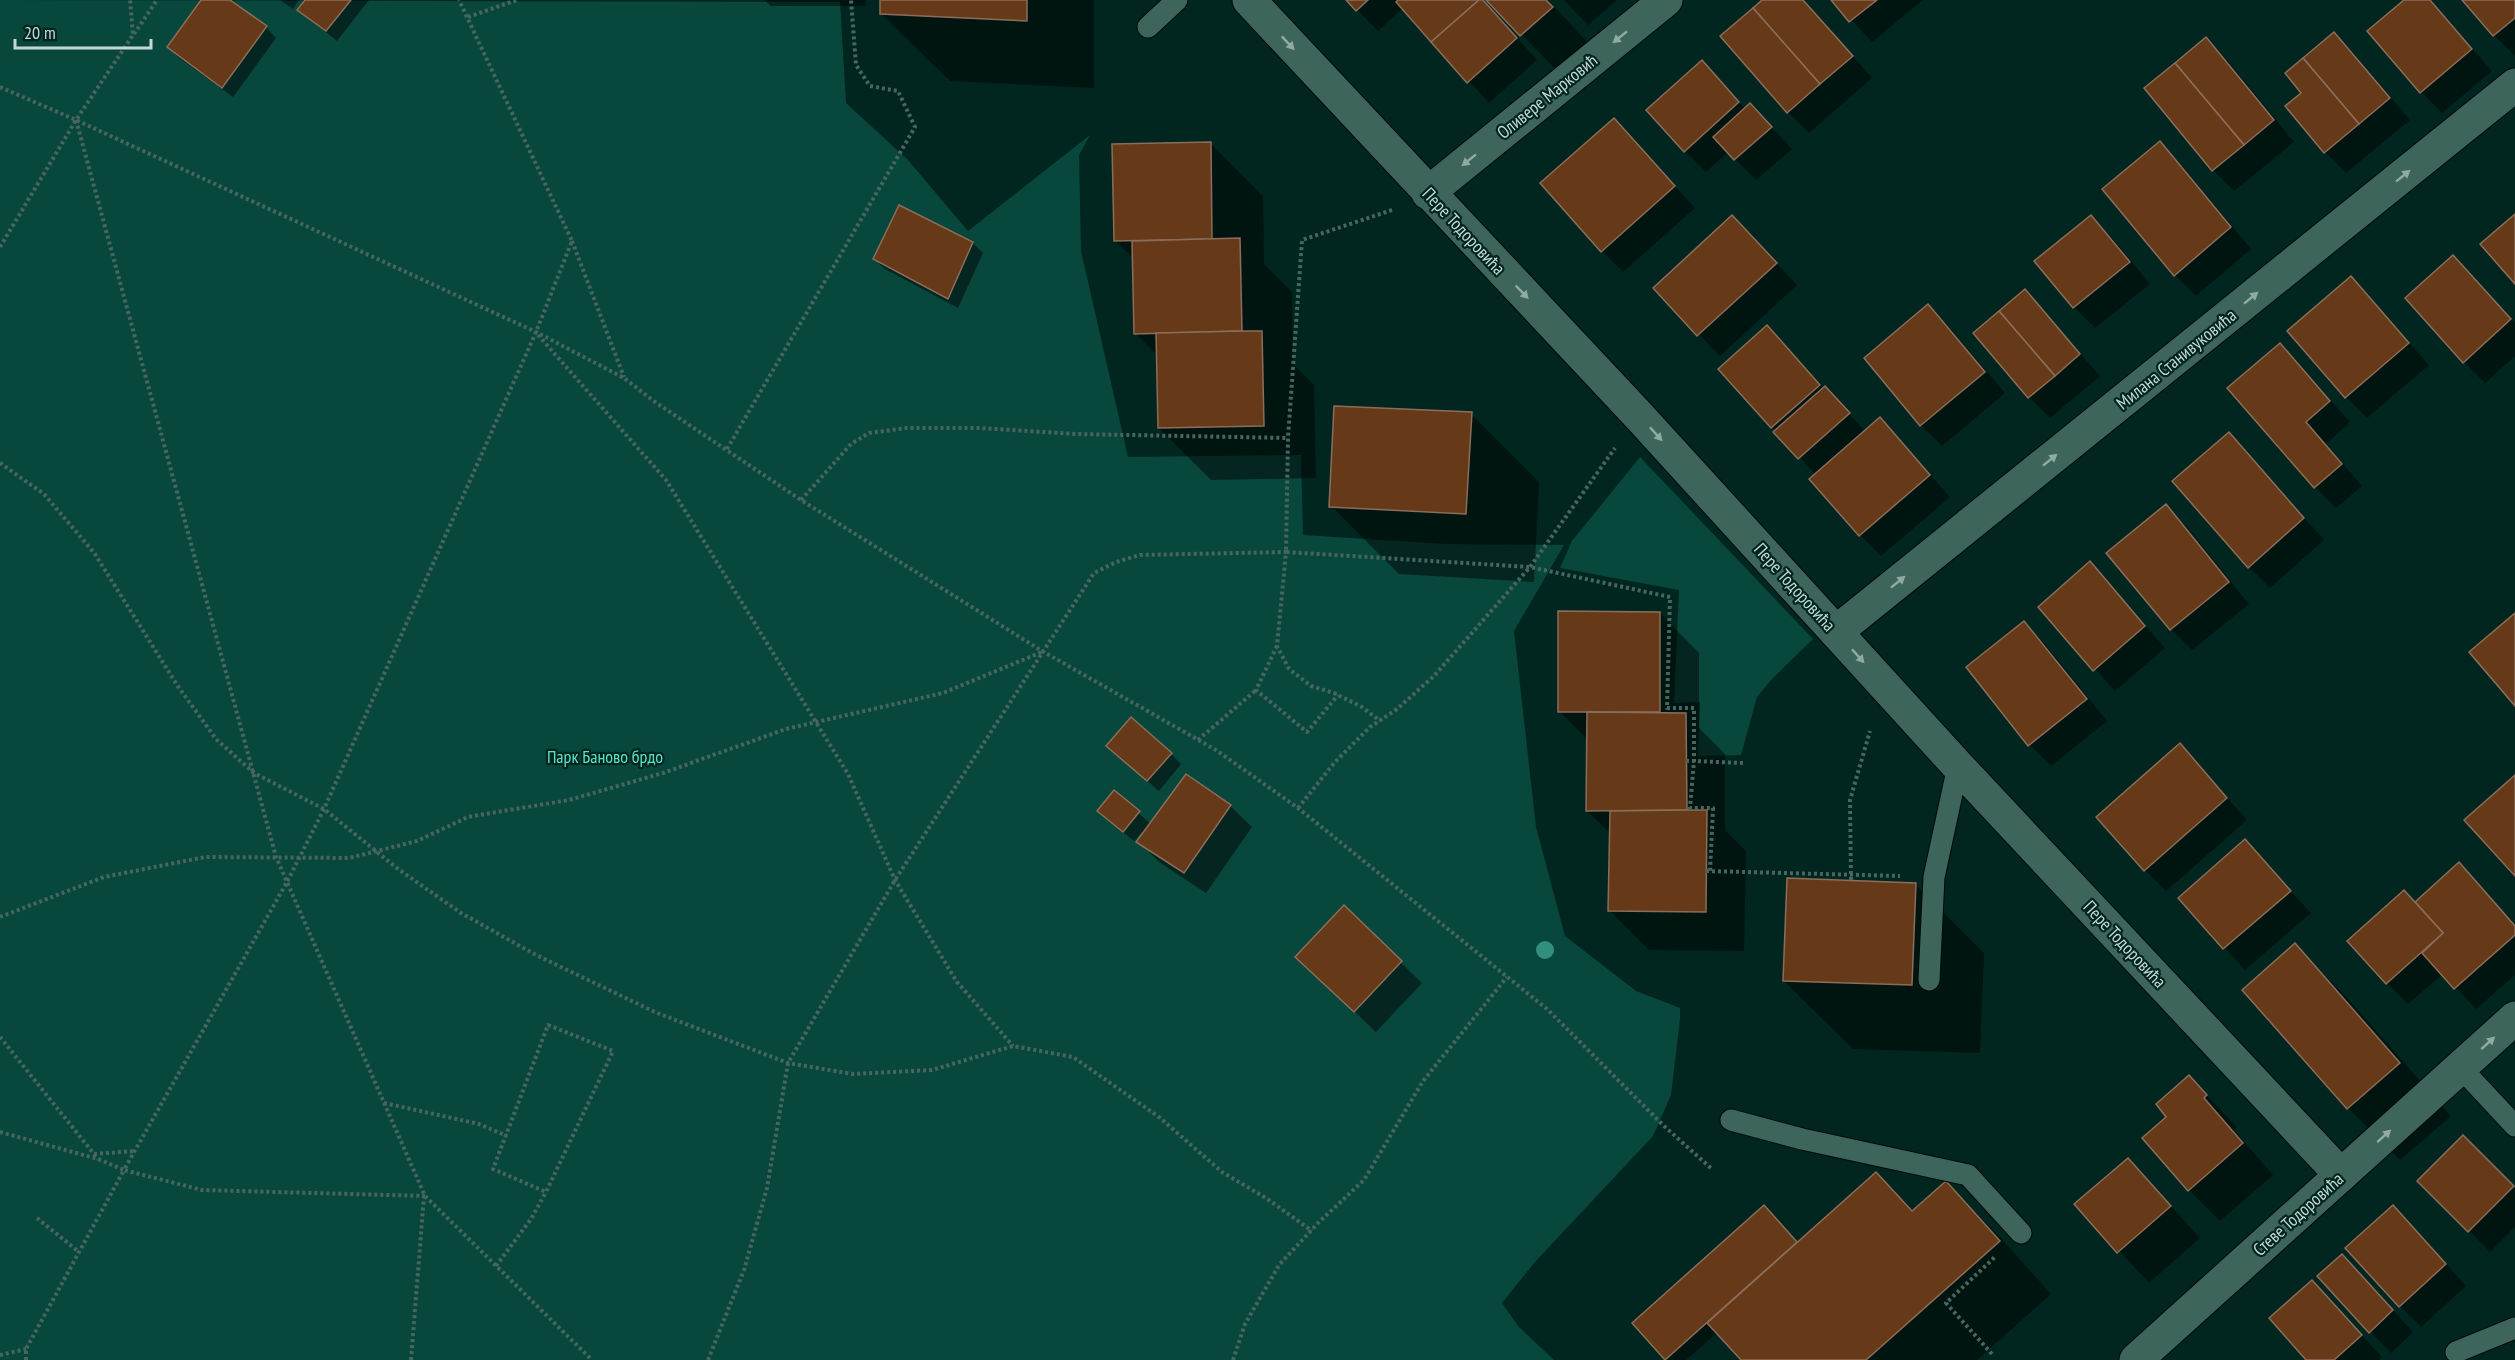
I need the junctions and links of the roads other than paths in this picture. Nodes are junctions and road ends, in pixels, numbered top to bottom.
1 (1177, 0) edge
2 (1249, 0) edge
3 (1666, 0) edge
4 (1148, 27) dead end
5 (2515, 85) edge
6 (1428, 193) junction
7 (1836, 632) junction
8 (1958, 766) junction
9 (1929, 980) dead end
10 (2515, 1018) edge
11 (2460, 1067) junction
12 (1731, 1120) dead end
13 (2515, 1126) edge
14 (2341, 1175) junction
15 (2021, 1233) road end
16 (2515, 1328) edge
17 (2456, 1352) dead end
18 (2136, 1360) edge

1 - 4 lane
2 -> 6 street, Пере Тодоровића
3 -> 6 street, Оливере Марковић
7 -> 5 street, Милана Станивуковића
6 -> 7 street, Пере Тодоровића
7 -> 8 street, Пере Тодоровића
8 - 9 lane
8 - 14 street, Пере Тодоровића
11 -> 10 street, Стеве Тодоровића
11 - 13 lane
14 -> 11 street, Стеве Тодоровића
12 - 15 lane
14 - 18 street, Стеве Тодоровића
16 - 17 lane

